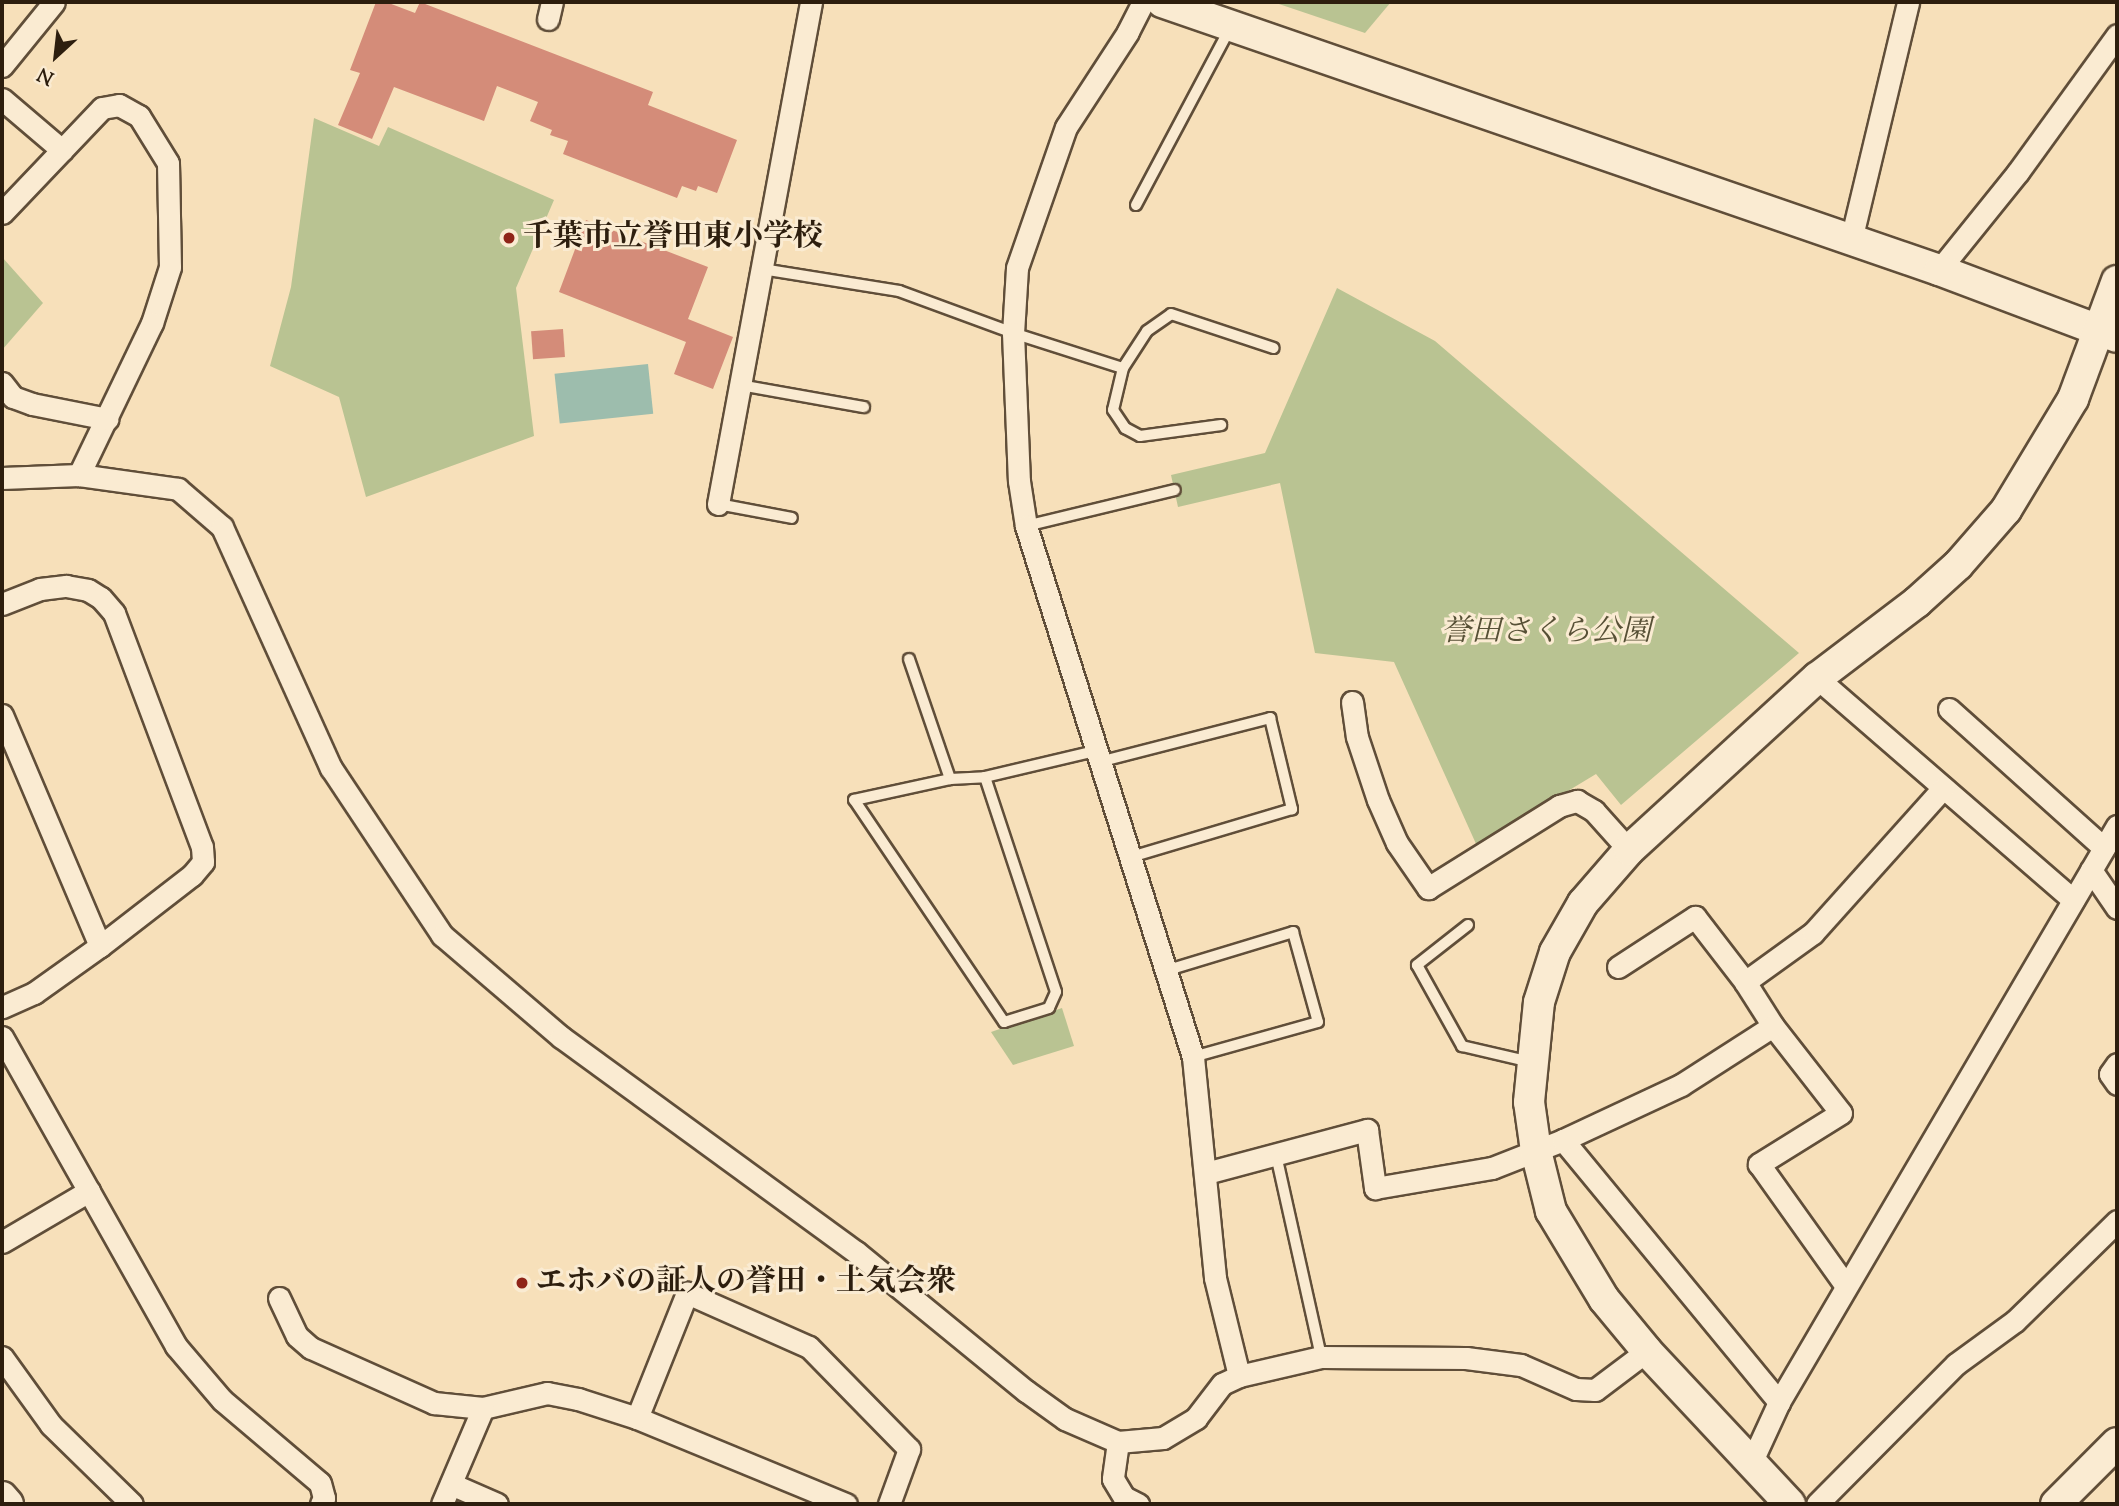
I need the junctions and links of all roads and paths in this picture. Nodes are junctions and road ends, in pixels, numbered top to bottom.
1 (811, 2) edge
2 (1143, 2) edge
3 (1162, 2) edge
4 (1909, 2) edge
5 (42, 6) edge
6 (1232, 25) junction
7 (2117, 35) edge
8 (2, 65) edge
9 (2, 99) edge
10 (62, 150) junction
11 (1136, 205) dead end
12 (2, 213) edge
13 (1851, 240) junction
14 (762, 269) junction
15 (1939, 270) junction
16 (2117, 281) edge
17 (1013, 334) junction
18 (2108, 334) edge
19 (1274, 348) dead end
20 (1123, 368) junction
21 (2, 383) edge
22 (740, 385) junction
23 (864, 407) dead end
24 (108, 419) junction
25 (1221, 425) dead end
26 (79, 475) junction
27 (2, 478) edge
28 (1175, 490) dead end
29 (719, 504) joint
30 (792, 518) dead end
31 (1026, 526) junction
32 (2, 604) edge
33 (909, 659) dead end
34 (1817, 678) junction
35 (1352, 702) dead end
36 (1949, 709) dead end
37 (2, 715) edge
38 (1097, 757) junction
39 (985, 777) junction
40 (950, 779) junction
41 (1943, 788) junction
42 (2117, 826) edge
43 (2104, 848) junction
44 (1629, 849) junction
45 (1131, 856) junction
46 (2091, 870) junction
47 (2073, 900) junction
48 (2117, 908) edge
49 (1468, 925) dead end
50 (100, 946) junction
51 (1618, 967) dead end
52 (1168, 970) junction
53 (1745, 982) junction
54 (2, 1007) edge
55 (1773, 1026) junction
56 (2, 1037) edge
57 (1192, 1058) junction
58 (1532, 1062) junction
59 (2117, 1064) edge
60 (2117, 1084) edge
61 (1550, 1145) junction
62 (1276, 1155) junction
63 (1206, 1172) junction
64 (89, 1191) junction
65 (2117, 1221) edge
66 (2, 1242) edge
67 (1846, 1286) junction
68 (279, 1298) dead end
69 (1647, 1351) junction
70 (2, 1357) edge
71 (1321, 1357) junction
72 (1239, 1376) junction
73 (1779, 1402) junction
74 (483, 1408) junction
75 (637, 1418) junction
76 (1118, 1442) junction
77 (2117, 1443) edge
78 (1751, 1462) junction
79 (451, 1485) junction
80 (2, 1497) edge
81 (8, 1504) edge
82 (132, 1504) edge
83 (321, 1504) edge
84 (442, 1504) edge
85 (497, 1504) edge
86 (846, 1504) edge
87 (889, 1504) edge
88 (1138, 1504) edge
89 (1790, 1504) edge
90 (1816, 1504) edge
91 (2056, 1504) edge

1 - 14 street
2 - 17 street
3 - 6 street
4 - 13 street
5 - 8 street
6 - 11 lane
6 - 13 street
7 - 15 street
9 - 10 street
10 - 12 street
10 - 24 street
13 - 15 street
14 - 17 lane
14 - 22 street
15 - 18 street
16 - 18 street
17 - 20 lane
17 - 31 street
18 - 34 street
19 - 20 lane
20 - 25 lane
21 - 24 street
22 - 23 lane
22 - 29 street
24 - 26 street
26 - 27 street
26 - 76 street
28 - 31 lane
29 - 30 lane
31 - 38 street
32 - 50 street
33 - 40 lane
34 - 41 street
34 - 44 street
35 - 44 street
36 - 43 street
37 - 50 street
38 - 39 lane
38 - 45 street
38 - 45 lane
39 - 40 lane
39 - 40 lane
41 - 47 street
41 - 53 street
42 - 43 street
43 - 46 street
44 - 58 street
45 - 52 street
46 - 47 street
46 - 48 street
47 - 67 street
49 - 58 lane
50 - 54 street
51 - 53 street
52 - 57 street
52 - 57 lane
53 - 55 street
55 - 61 street
55 - 67 street
56 - 64 street
57 - 63 street
58 - 61 street
59 - 60 street
61 - 62 street
61 - 69 street
61 - 73 street
62 - 63 street
62 - 71 lane
63 - 72 street
64 - 66 street
64 - 83 street
65 - 90 street
67 - 73 street
68 - 74 street
69 - 71 street
69 - 78 street
70 - 82 street
71 - 72 street
72 - 76 street
73 - 78 street
74 - 75 street
74 - 79 street
75 - 86 street
75 - 87 street
76 - 88 street
77 - 91 street
78 - 89 street
79 - 84 street
79 - 85 street
80 - 81 street

